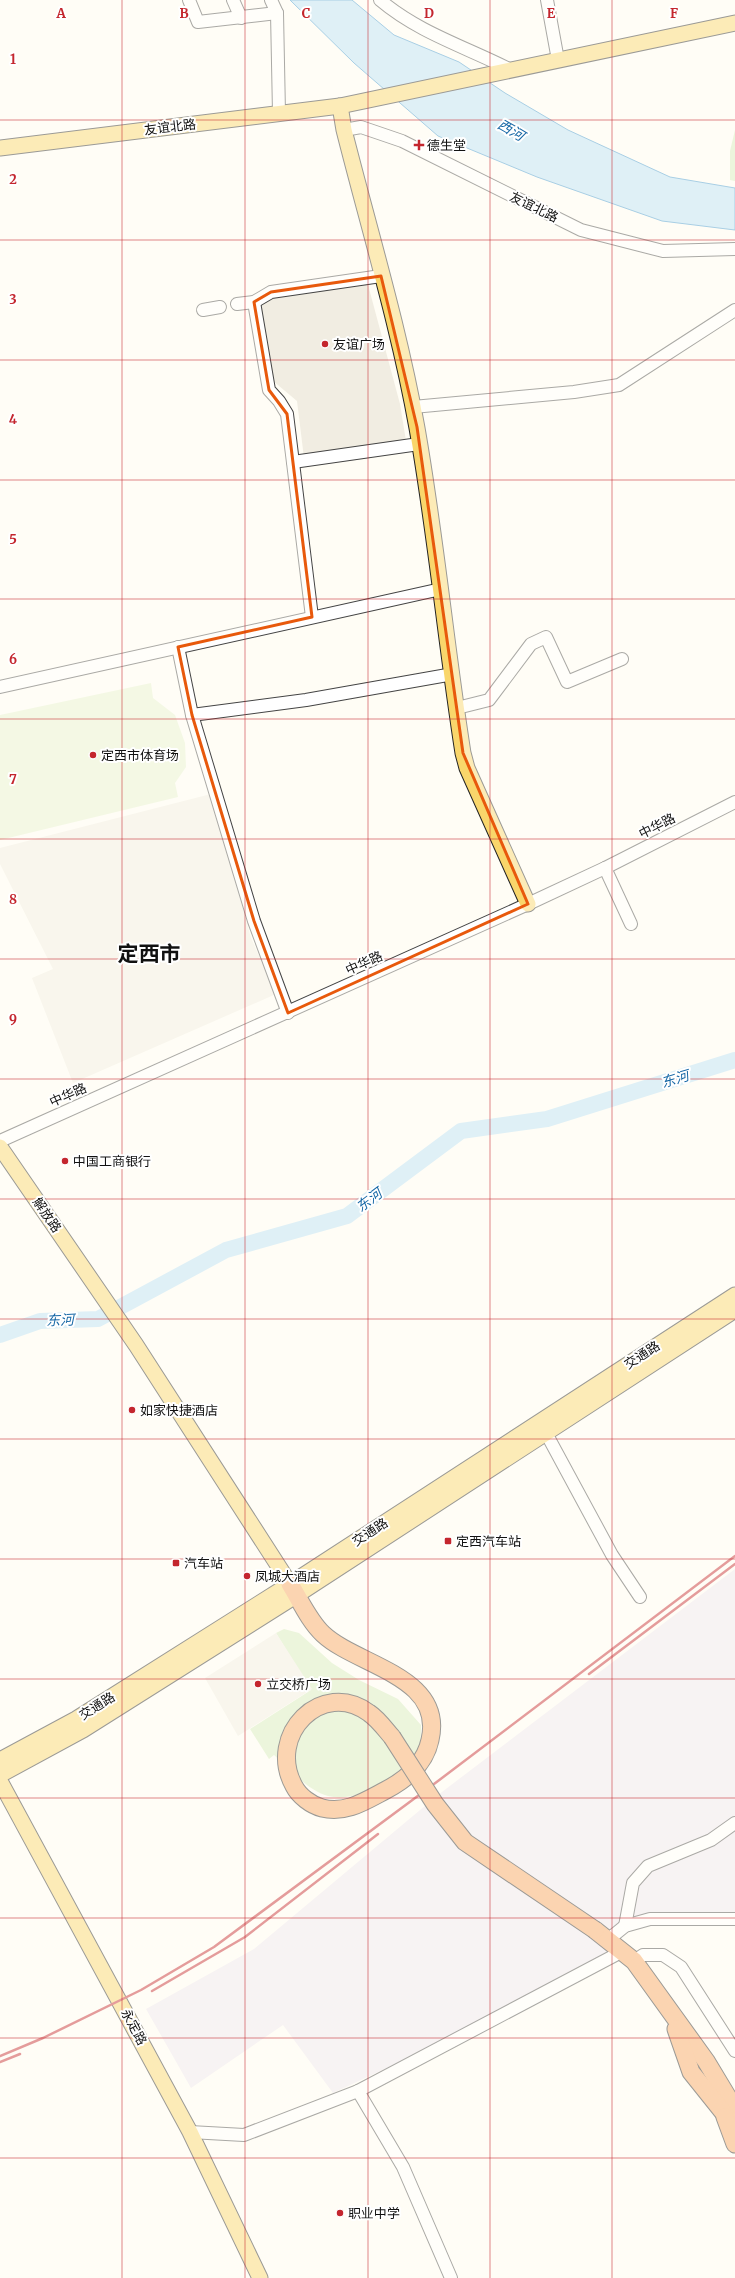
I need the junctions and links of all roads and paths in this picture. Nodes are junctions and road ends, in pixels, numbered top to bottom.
1 (189, 0) edge
2 (233, 0) edge
3 (271, 0) edge
4 (380, 0) edge
5 (547, 0) edge
6 (276, 13) junction
7 (241, 18) junction
8 (735, 23) edge
9 (558, 60) junction
10 (511, 70) junction
11 (340, 106) junction
12 (279, 113) junction
13 (344, 130) junction
14 (0, 148) edge
15 (735, 249) edge
16 (381, 276) junction
17 (254, 302) junction
18 (237, 304) dead end
19 (220, 307) dead end
20 (203, 310) dead end
21 (735, 310) edge
22 (412, 407) junction
23 (419, 444) junction
24 (293, 462) junction
25 (441, 588) junction
26 (312, 617) junction
27 (178, 647) junction
28 (622, 659) dead end
29 (452, 674) junction
30 (0, 687) edge
31 (457, 708) junction
32 (192, 715) junction
33 (735, 802) edge
34 (605, 868) junction
35 (528, 904) junction
36 (631, 924) dead end
37 (288, 1013) junction
38 (0, 1141) edge
39 (0, 1147) edge
40 (735, 1295) edge
41 (735, 1310) edge
42 (546, 1433) junction
43 (293, 1590) junction
44 (640, 1597) dead end
45 (0, 1760) edge
46 (0, 1775) edge
47 (0, 1781) edge
48 (735, 1823) edge
49 (735, 1919) edge
50 (625, 1926) junction
51 (602, 1935) junction
52 (628, 1956) junction
53 (671, 2013) junction
54 (735, 2051) edge
55 (358, 2091) junction
56 (730, 2111) edge
57 (735, 2127) edge
58 (190, 2132) junction
59 (735, 2144) edge
60 (260, 2278) edge
61 (451, 2278) edge

1 - 7 street
2 - 7 street
3 - 6 street
4 - 10 street
5 - 9 street
6 - 7 street
6 - 12 street
8 - 9 main road, 友谊北路
9 - 10 main road, 友谊北路
10 - 11 main road, 友谊北路
11 - 12 main road, 友谊北路
11 - 13 main road
12 - 14 main road, 友谊北路
13 - 15 street, 友谊北路
13 - 16 main road
16 - 17 street
16 - 22 main road
17 - 18 street
17 - 24 street
19 - 20 street
21 - 22 street
22 - 23 main road
23 - 24 street
23 - 25 main road
24 - 26 street
25 - 26 street
25 - 29 main road
26 - 27 street
27 - 30 street
27 - 32 street
28 - 31 street
29 - 31 main road
29 - 32 street
31 - 35 main road
32 - 37 street
33 - 34 street, 中华路
34 - 35 street, 中华路
34 - 36 street
35 - 37 street, 中华路
37 - 38 street, 中华路
39 - 43 main road, 解放路
40 - 43 main road, 交通路
41 - 42 main road, 交通路
42 - 43 main road, 交通路
42 - 44 street
43 - 45 main road, 交通路
43 - 46 main road, 交通路
43 - 51 highway, bridge
47 - 58 main road, 永定路
48 - 50 street
49 - 50 street
50 - 51 street
51 - 52 highway
52 - 53 highway
52 - 54 street
52 - 55 street
53 - 56 highway
53 - 56 highway
55 - 58 street
55 - 61 street
56 - 57 highway
56 - 59 highway
58 - 60 main road, 永定路

